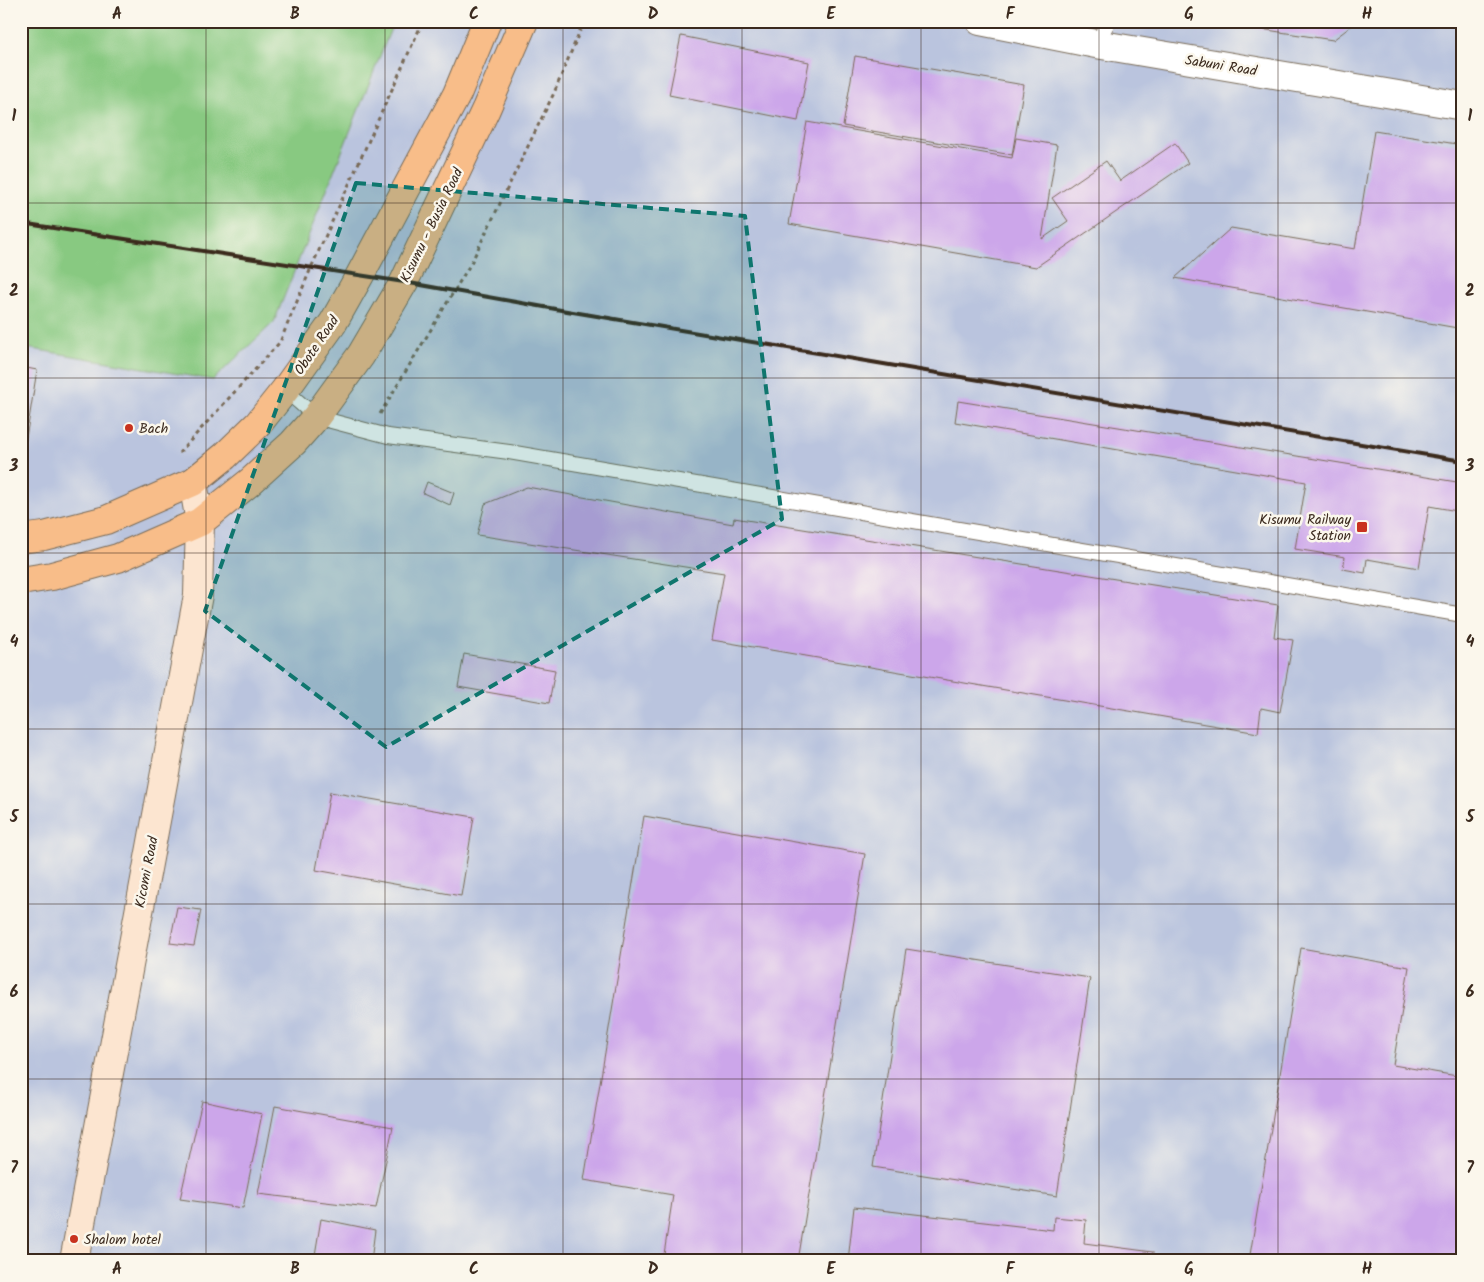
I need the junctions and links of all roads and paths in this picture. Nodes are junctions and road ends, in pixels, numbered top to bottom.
1 (423, 21) edge
2 (487, 21) edge
3 (524, 21) edge
4 (584, 21) edge
5 (980, 21) edge
6 (1109, 21) edge
7 (1096, 44) junction
8 (1463, 106) edge
9 (285, 390) junction
10 (316, 417) junction
11 (369, 431) junction
12 (179, 453) dead end
13 (193, 482) junction
14 (200, 522) junction
15 (21, 539) edge
16 (21, 581) edge
17 (1463, 614) edge
18 (74, 1261) edge

1 - 12 path
2 - 9 highway, Obote Road
3 - 10 highway, Kisumu - Busia Road
4 - 11 path
5 - 7 street, Sabuni Road
6 - 7 lane
7 - 8 street, Sabuni Road
9 - 10 lane
9 - 13 highway, Obote Road
10 - 11 lane
10 - 14 highway
11 - 17 lane
13 - 14 main road, Kicomi Road
13 - 15 highway, Obote Road
14 - 16 highway
14 - 18 main road, Kicomi Road

